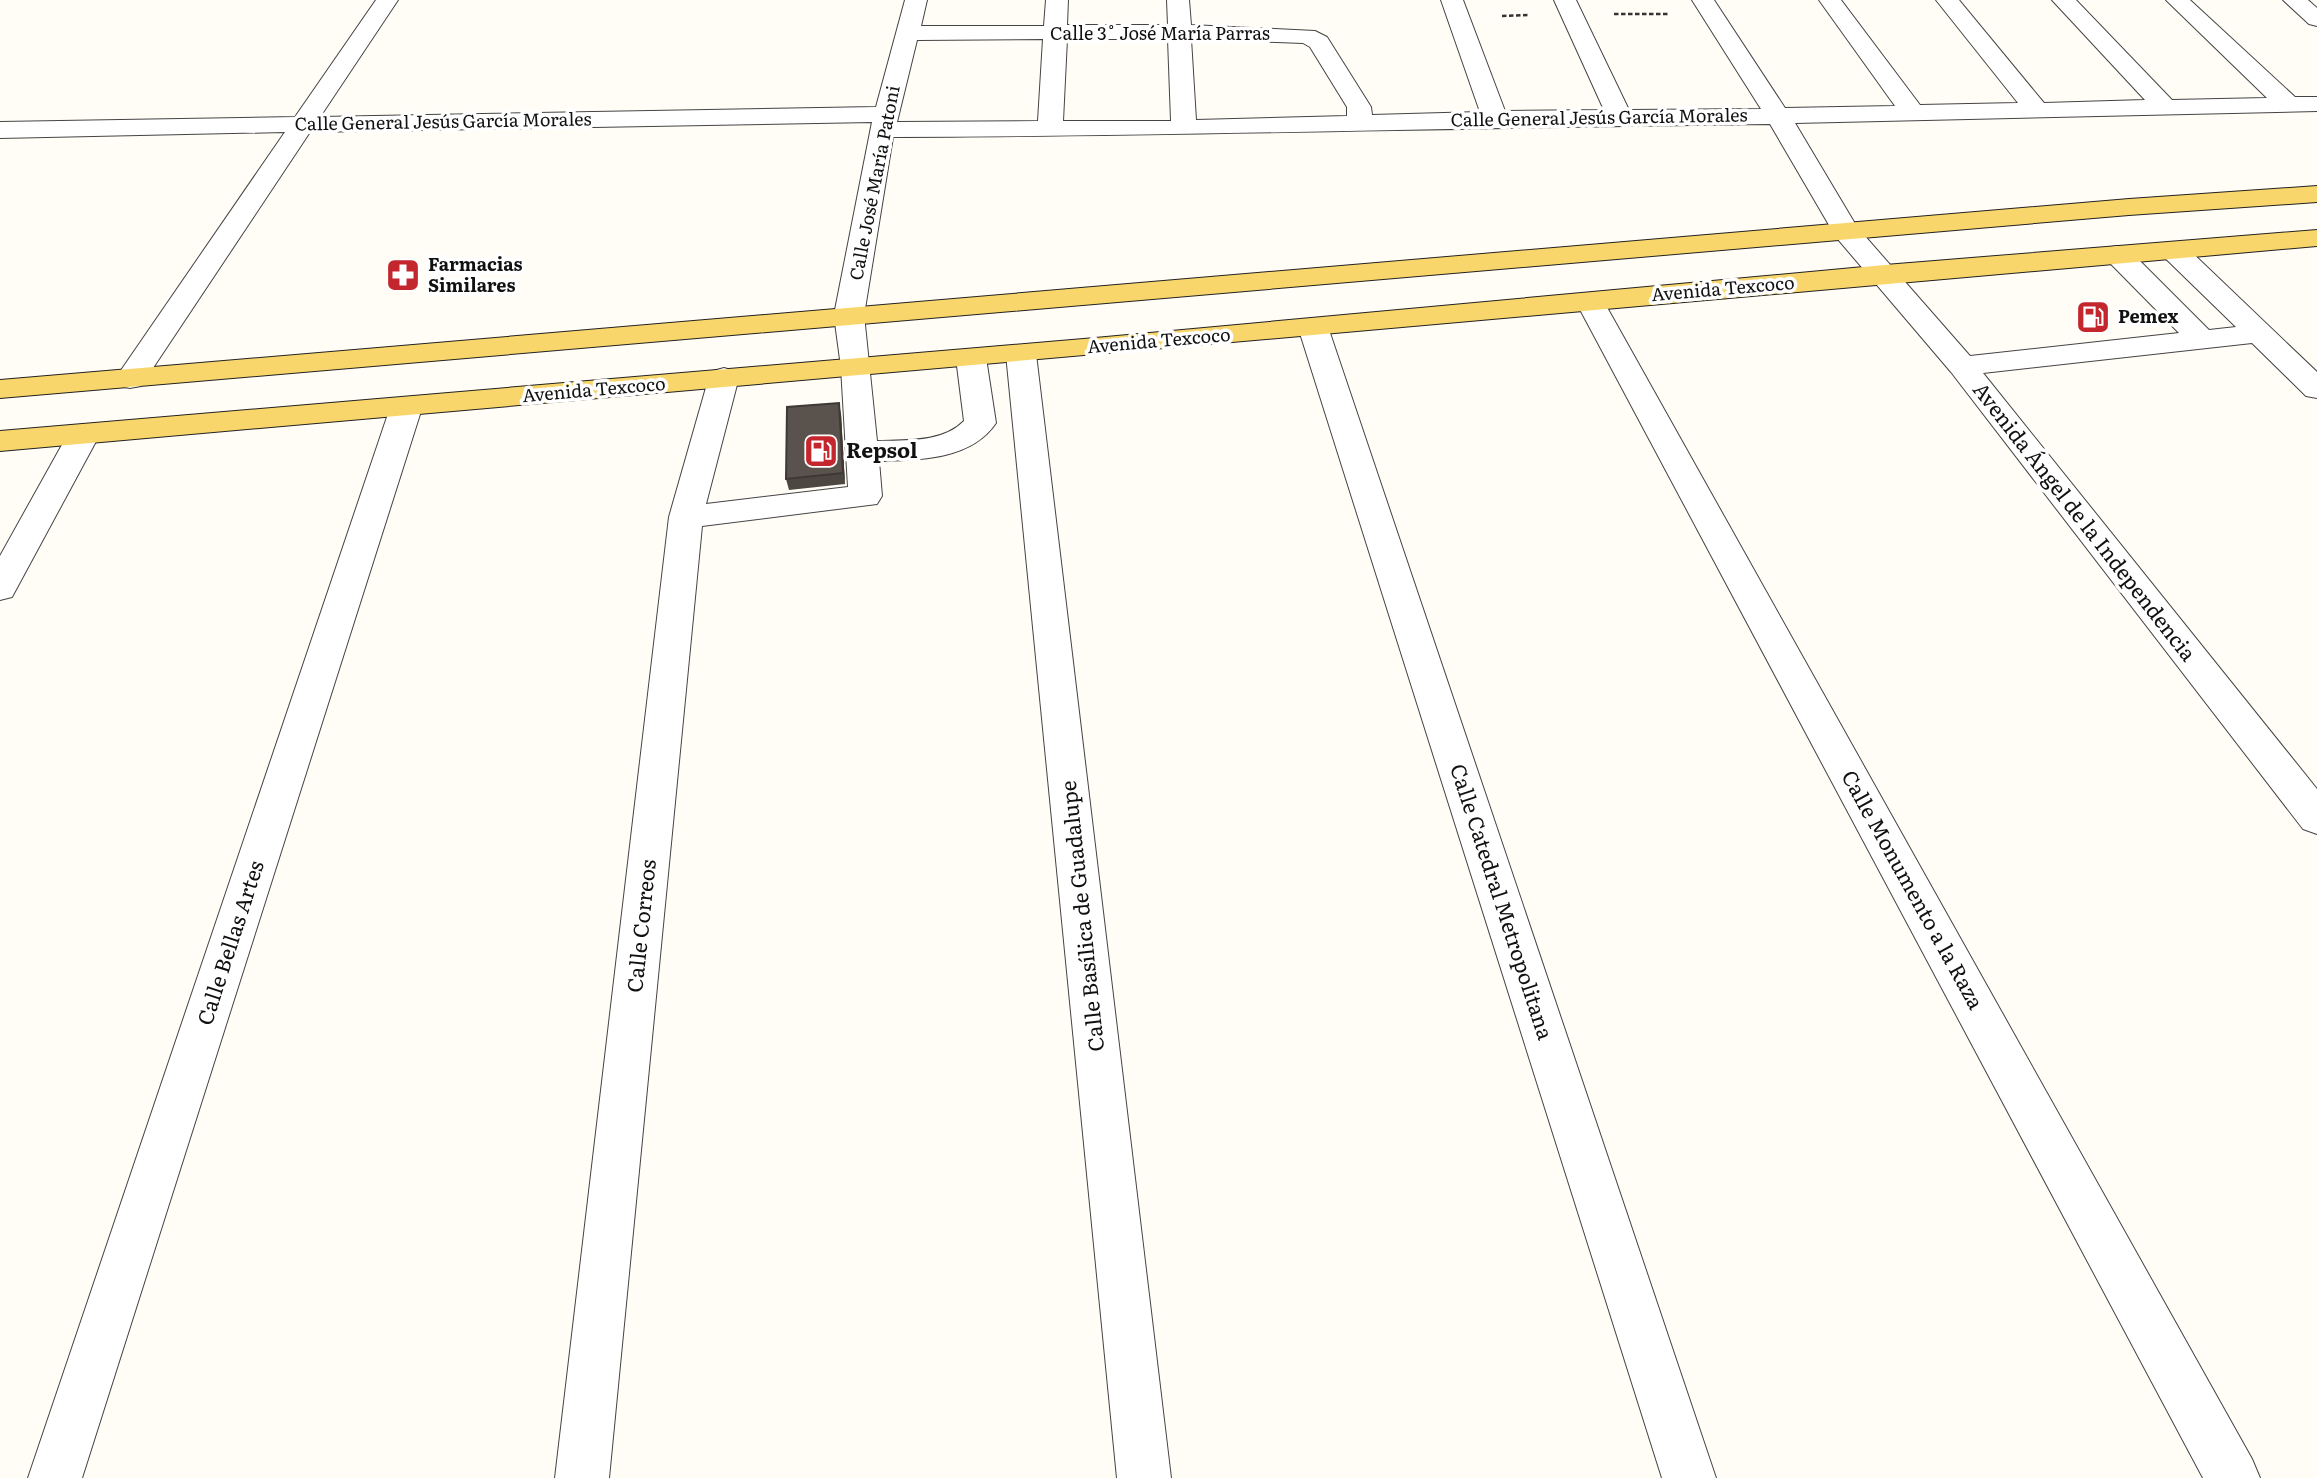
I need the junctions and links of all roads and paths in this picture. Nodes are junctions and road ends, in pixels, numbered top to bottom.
1 (387, 0) edge
2 (916, 0) edge
3 (1057, 0) edge
4 (1178, 0) edge
5 (1452, 0) edge
6 (1565, 0) edge
7 (1703, 0) edge
8 (1830, 0) edge
9 (1947, 0) edge
10 (2063, 0) edge
11 (2176, 0) edge
12 (2294, 0) edge
13 (2317, 19) edge
14 (1179, 32) junction
15 (908, 33) junction
16 (1055, 33) junction
17 (2288, 104) junction
18 (2317, 104) edge
19 (2164, 106) junction
20 (2036, 109) junction
21 (1911, 111) junction
22 (1778, 116) junction
23 (1620, 117) junction
24 (1495, 119) junction
25 (884, 122) junction
26 (1360, 123) junction
27 (304, 125) junction
28 (1184, 128) junction
29 (0, 130) edge
30 (1050, 130) junction
31 (2317, 194) edge
32 (1846, 231) junction
33 (2317, 238) edge
34 (2173, 250) junction
35 (2117, 254) junction
36 (1885, 274) junction
37 (1590, 302) junction
38 (849, 315) junction
39 (1313, 327) junction
40 (2260, 333) junction
41 (2201, 339) junction
42 (1021, 354) junction
43 (971, 358) junction
44 (1962, 366) junction
45 (856, 367) junction
46 (724, 377) junction
47 (130, 379) junction
48 (0, 389) edge
49 (2317, 389) edge
50 (406, 408) junction
51 (85, 434) junction
52 (0, 441) edge
53 (862, 452) junction
54 (686, 517) junction
55 (0, 589) edge
56 (2317, 818) edge
57 (55, 1478) edge
58 (582, 1478) edge
59 (1144, 1478) edge
60 (1689, 1478) edge
61 (2234, 1478) edge

1 - 27 street
2 - 15 street, Calle José María Patoni
3 - 16 street
4 - 14 street
5 - 24 street
6 - 23 street
7 - 22 street, Avenida Ángel de la Independencia
8 - 21 street
9 - 20 street
10 - 19 street
11 - 17 street
12 - 13 street
14 - 16 street, Calle 3˚ José María Parras
14 - 26 street, Calle 3˚ José María Parras
14 - 28 street
15 - 16 street, Calle 3˚ José María Parras
15 - 25 street, Calle José María Patoni
16 - 30 street
17 - 18 street, Calle General Jesús García Morales
17 - 19 street, Calle General Jesús García Morales
19 - 20 street, Calle General Jesús García Morales
20 - 21 street, Calle General Jesús García Morales
21 - 22 street, Calle General Jesús García Morales
22 - 23 street, Calle General Jesús García Morales
22 - 32 street, Avenida Ángel de la Independencia
23 - 24 street, Calle General Jesús García Morales
24 - 26 street, Calle General Jesús García Morales
25 - 27 street, Calle General Jesús García Morales
25 - 30 street, Calle General Jesús García Morales
25 - 38 street, Calle José María Patoni
26 - 28 street, Calle General Jesús García Morales
27 - 29 street, Calle General Jesús García Morales
27 - 47 street
28 - 30 street, Calle General Jesús García Morales
31 - 32 main road
32 - 36 street, Avenida Ángel de la Independencia
32 - 38 main road
33 - 34 main road, Avenida Texcoco
34 - 35 main road, Avenida Texcoco
34 - 40 street
35 - 36 main road, Avenida Texcoco
35 - 41 street
36 - 37 main road, Avenida Texcoco
36 - 44 street, Avenida Ángel de la Independencia
37 - 39 main road, Avenida Texcoco
37 - 61 street, Calle Monumento a la Raza
38 - 45 street, Calle José María Patoni
38 - 47 main road
39 - 42 main road, Avenida Texcoco
39 - 60 street, Calle Catedral Metropolitana
40 - 41 street
40 - 49 street
41 - 44 street
42 - 43 main road, Avenida Texcoco
42 - 59 street, Calle Basílica de Guadalupe
43 - 45 main road, Avenida Texcoco
43 - 53 street
44 - 56 street, Avenida Ángel de la Independencia
45 - 46 main road, Avenida Texcoco
45 - 53 street, Calle José María Patoni
46 - 50 main road, Avenida Texcoco
46 - 54 street, Calle Correos
47 - 48 main road
50 - 51 main road, Avenida Texcoco
50 - 57 street, Calle Bellas Artes
51 - 52 main road, Avenida Texcoco
51 - 55 street
53 - 54 street, Calle José María Patoni
54 - 58 street, Calle Correos

